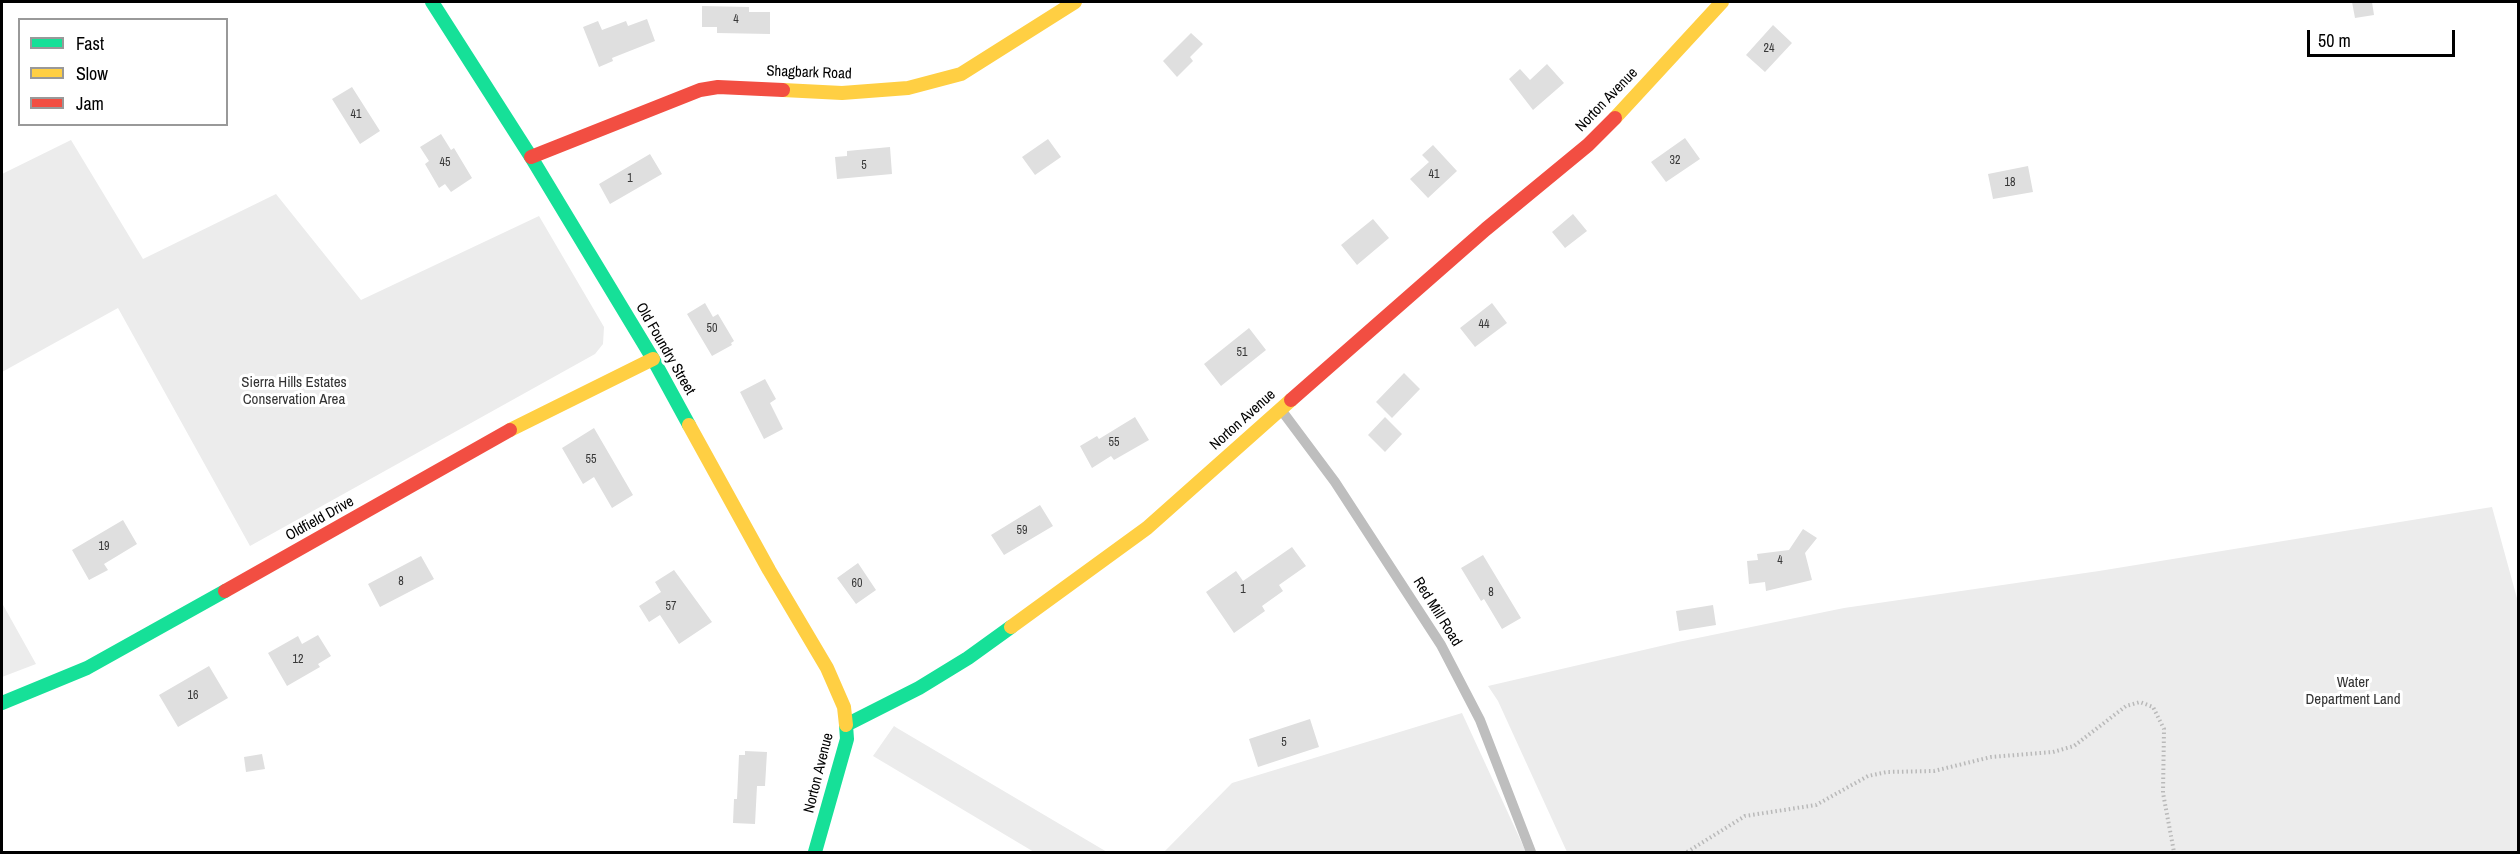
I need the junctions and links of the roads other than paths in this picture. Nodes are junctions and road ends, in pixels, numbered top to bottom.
1 (432, 2) edge
2 (1075, 2) edge
3 (1722, 2) edge
4 (531, 157) junction
5 (653, 360) junction
6 (1280, 409) junction
7 (2, 703) edge
8 (846, 724) junction
9 (815, 852) edge
10 (1532, 852) edge

1 - 4 street, Old Foundry Street
2 - 4 street, Shagbark Road
3 - 6 street, Norton Avenue
4 - 5 street, Old Foundry Street
5 - 7 street, Oldfield Drive
5 - 8 street, Old Foundry Street
6 - 8 street, Norton Avenue
6 - 10 lane, Red Mill Road
8 - 9 street, Norton Avenue

